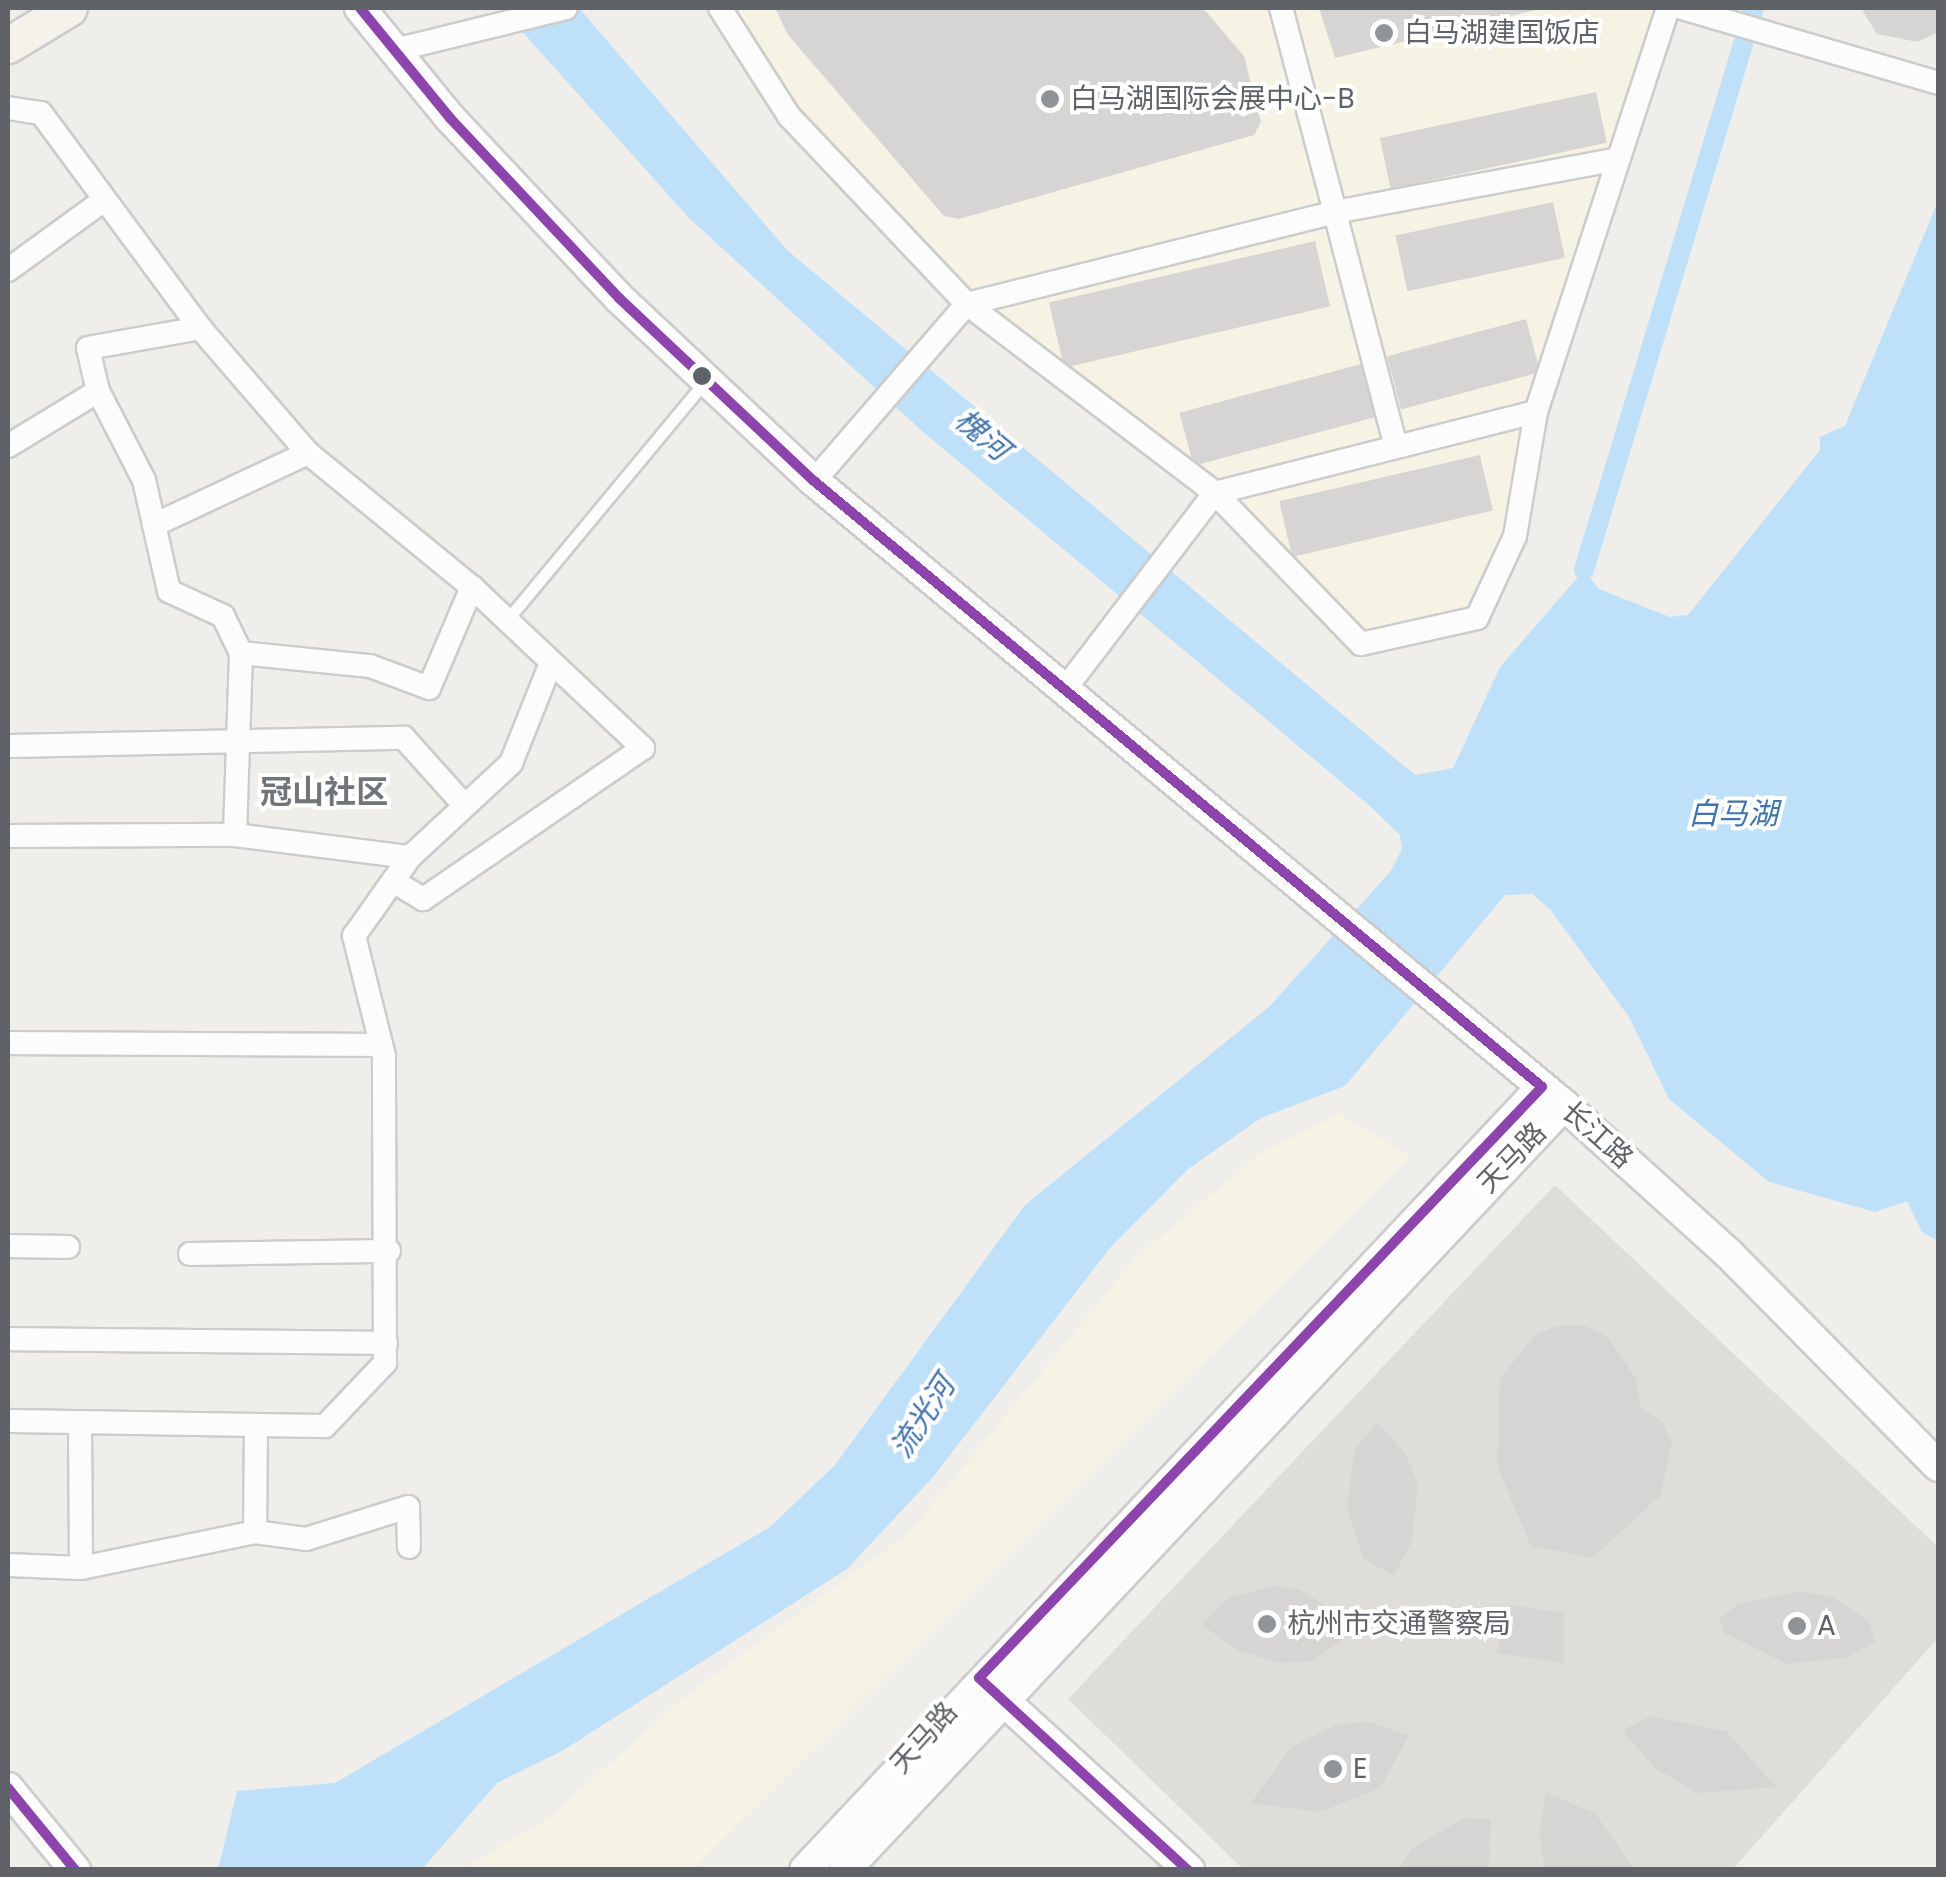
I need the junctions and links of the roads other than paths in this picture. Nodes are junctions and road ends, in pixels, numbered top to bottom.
1 (69, 8) edge
2 (360, 8) edge
3 (566, 8) edge
4 (720, 8) edge
5 (1282, 8) edge
6 (1668, 8) edge
7 (1692, 10) edge
8 (8, 46) edge
9 (395, 50) junction
10 (1935, 82) edge
11 (8, 108) edge
12 (1618, 159) junction
13 (104, 200) junction
14 (1334, 212) junction
15 (8, 270) edge
16 (967, 304) junction
17 (200, 328) junction
18 (706, 380) junction
19 (98, 391) junction
20 (1536, 412) junction
21 (8, 446) edge
22 (1396, 447) junction
23 (308, 453) junction
24 (814, 481) junction
25 (1215, 493) junction
26 (154, 525) junction
27 (472, 587) junction
28 (507, 620) junction
29 (241, 653) junction
30 (551, 663) junction
31 (1068, 685) junction
32 (238, 745) junction
33 (8, 746) edge
34 (465, 806) junction
35 (234, 835) junction
36 (8, 836) edge
37 (410, 856) junction
38 (393, 881) junction
39 (8, 1043) edge
40 (381, 1045) junction
41 (1553, 1096) junction
42 (8, 1246) edge
43 (68, 1247) dead end
44 (389, 1252) junction
45 (190, 1254) dead end
46 (8, 1338) edge
47 (386, 1343) junction
48 (8, 1421) edge
49 (80, 1422) junction
50 (256, 1425) junction
51 (1938, 1466) edge
52 (255, 1532) junction
53 (409, 1547) dead end
54 (8, 1565) edge
55 (81, 1568) junction
56 (979, 1678) junction
57 (1004, 1701) junction
58 (8, 1788) edge
59 (75, 1870) edge
60 (805, 1870) edge
61 (846, 1870) edge
62 (1189, 1870) edge

1 - 8 main road
2 - 9 main road, 长江路
3 - 9 street
4 - 16 street
5 - 14 street
6 - 12 street
7 - 10 street
9 - 18 main road, 长江路
11 - 13 street
12 - 14 street
12 - 20 street
13 - 15 street
13 - 17 street
14 - 16 street
14 - 22 street
16 - 24 street
16 - 25 street
17 - 19 street
17 - 23 street
18 - 24 main road, 长江路
18 - 28 lane
19 - 21 street
19 - 26 street
20 - 22 street
20 - 25 street
22 - 25 street
23 - 26 street
23 - 27 street
24 - 31 main road, 长江路
25 - 31 street
26 - 29 street
27 - 28 street
27 - 29 street
28 - 30 street
29 - 32 street
30 - 34 street
30 - 38 street
31 - 41 main road, 长江路
32 - 33 street
32 - 34 street
32 - 35 street
34 - 37 street
35 - 36 street
35 - 37 street
37 - 38 street
38 - 40 street
39 - 40 street
40 - 44 street
41 - 51 main road, 长江路
41 - 56 main road, 天马路
41 - 57 main road, 天马路
42 - 43 street
44 - 45 street
44 - 47 street
46 - 47 street
47 - 50 street
48 - 49 street
49 - 50 street
49 - 55 street
50 - 52 street
52 - 53 street
52 - 55 street
54 - 55 street
56 - 57 main road
56 - 60 main road, 天马路
57 - 61 main road, 天马路
57 - 62 main road
58 - 59 main road

